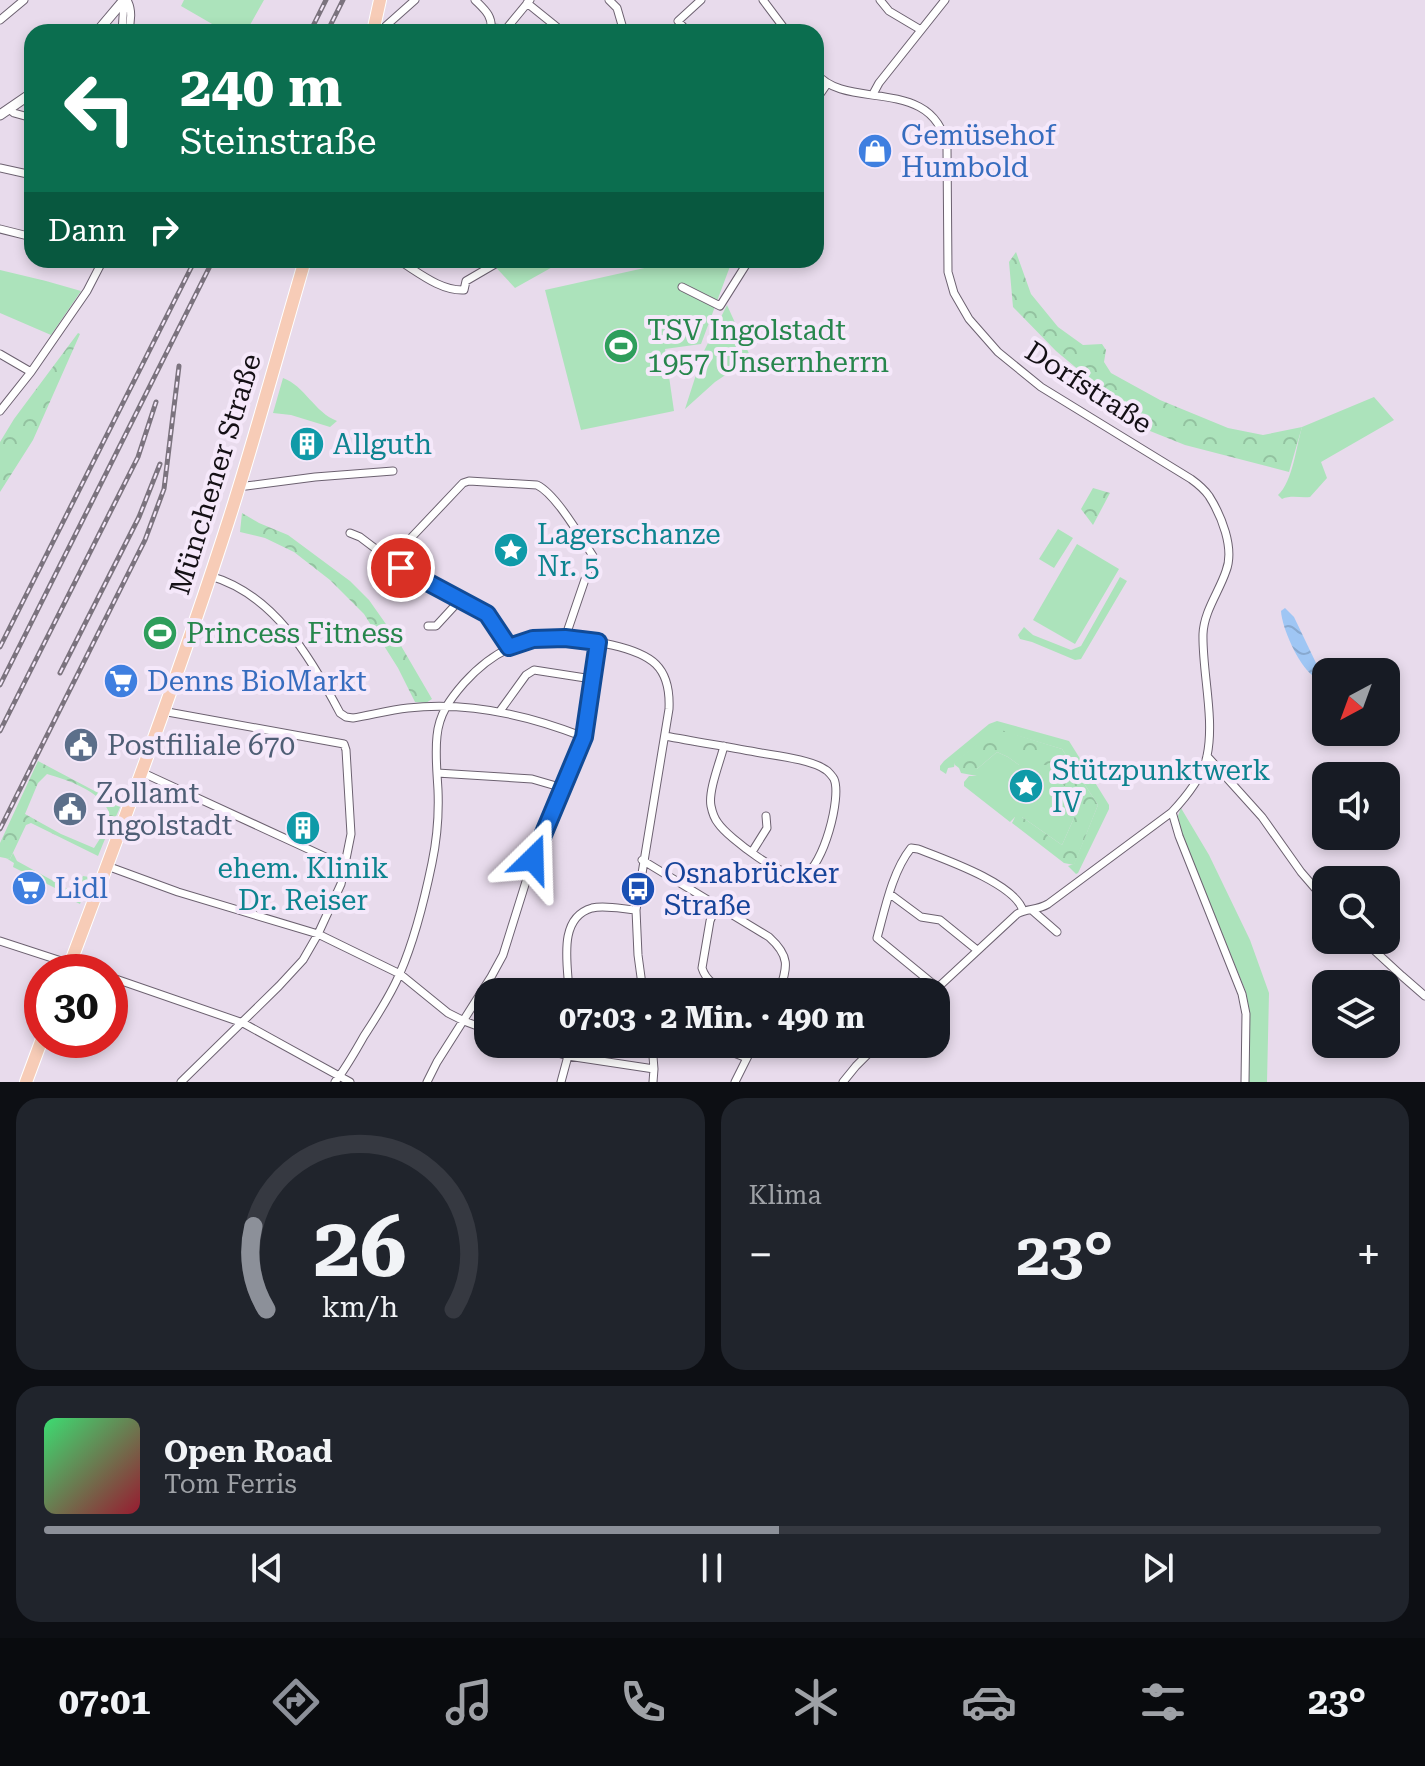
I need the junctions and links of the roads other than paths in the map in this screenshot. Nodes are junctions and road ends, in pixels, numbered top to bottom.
1 (24, 0) edge
2 (125, 0) edge
3 (380, 0) edge
4 (415, 0) edge
5 (475, 0) edge
6 (609, 0) edge
7 (701, 0) edge
8 (763, 0) edge
9 (880, 0) edge
10 (945, 0) edge
11 (528, 1) edge
12 (0, 20) edge
13 (106, 22) joint
14 (117, 24) edge
15 (127, 24) edge
16 (377, 24) edge
17 (386, 24) edge
18 (490, 24) edge
19 (511, 24) edge
20 (554, 24) edge
21 (622, 24) edge
22 (681, 24) edge
23 (781, 24) edge
24 (921, 30) junction
25 (824, 81) edge
26 (827, 84) junction
27 (824, 88) edge
28 (873, 94) junction
29 (24, 99) edge
30 (5, 112) edge
31 (0, 168) edge
32 (24, 173) edge
33 (0, 229) edge
34 (24, 235) edge
35 (99, 268) edge
36 (303, 268) edge
37 (411, 268) edge
38 (487, 268) edge
39 (744, 268) edge
40 (682, 287) dead end
41 (0, 354) edge
42 (31, 372) junction
43 (0, 411) edge
44 (393, 471) dead end
45 (240, 485) junction
46 (350, 533) dead end
47 (391, 559) junction
48 (210, 576) junction
49 (459, 601) junction
50 (428, 626) dead end
51 (565, 638) junction
52 (598, 642) junction
53 (509, 647) junction
54 (592, 679) junction
55 (445, 707) junction
56 (162, 711) junction
57 (500, 711) junction
58 (665, 736) junction
59 (584, 737) junction
60 (724, 746) junction
61 (1207, 756) junction
62 (141, 772) junction
63 (437, 773) junction
64 (563, 788) junction
65 (1172, 812) junction
66 (766, 816) dead end
67 (752, 852) junction
68 (642, 860) junction
69 (107, 866) junction
70 (345, 866) junction
71 (1312, 885) edge
72 (890, 894) junction
73 (717, 904) junction
74 (636, 910) junction
75 (1023, 911) junction
76 (1033, 911) junction
77 (1057, 932) dead end
78 (318, 934) junction
79 (0, 941) edge
80 (977, 950) junction
81 (33, 954) edge
82 (74, 954) edge
83 (1378, 954) edge
84 (400, 974) junction
85 (568, 978) edge
86 (641, 978) edge
87 (707, 978) edge
88 (783, 978) edge
89 (922, 978) edge
90 (948, 978) edge
91 (128, 983) edge
92 (1425, 996) edge
93 (464, 1021) junction
94 (243, 1023) junction
95 (474, 1025) edge
96 (35, 1058) edge
97 (567, 1058) edge
98 (581, 1058) edge
99 (653, 1058) edge
100 (747, 1058) edge
101 (864, 1058) edge
102 (654, 1069) junction
103 (337, 1079) edge
104 (26, 1082) edge
105 (181, 1082) edge
106 (350, 1082) edge
107 (427, 1082) edge
108 (561, 1082) edge
109 (653, 1082) edge
110 (735, 1082) edge
111 (843, 1082) edge
112 (1245, 1082) edge

1 - 12 street
2 - 13 street
2 - 15 street
3 - 16 main road
4 - 17 street
5 - 18 street
6 - 21 street
7 - 22 street
8 - 23 street
9 - 24 street
10 - 24 street
11 - 19 street
11 - 20 street
13 - 14 street
24 - 28 street
25 - 26 street
26 - 27 street
26 - 28 street, Dorfstraße
28 - 61 street, Dorfstraße
29 - 30 street
31 - 32 street
33 - 34 street
35 - 42 street
36 - 45 main road, Münchener Straße
37 - 38 street
39 - 40 street
41 - 42 street
42 - 43 street
44 - 45 street
45 - 48 main road, Münchener Straße
46 - 47 street
47 - 49 street
47 - 51 street
48 - 55 street
48 - 56 main road, Münchener Straße
49 - 50 street
49 - 53 street
51 - 52 street
51 - 53 street
52 - 54 street
52 - 58 street
53 - 55 street
54 - 57 street
54 - 59 street
55 - 57 street
55 - 63 street
56 - 62 main road, Münchener Straße
56 - 70 street
57 - 59 street
58 - 60 street
58 - 68 street
59 - 64 street
60 - 67 street
60 - 67 street
61 - 65 street
61 - 71 street
62 - 69 main road, Münchener Straße
62 - 70 street
63 - 64 street
63 - 84 street
64 - 93 street
65 - 76 street
65 - 112 street
66 - 67 street
68 - 73 street
68 - 74 street
69 - 78 street
69 - 82 main road, Münchener Straße
70 - 78 street
72 - 75 street
72 - 80 street
72 - 89 street
73 - 87 street
73 - 88 street
74 - 85 street
74 - 86 street
75 - 76 street
75 - 80 street
76 - 77 street
78 - 84 street
78 - 94 street
79 - 81 street
80 - 90 street
83 - 92 street
84 - 93 street
84 - 103 street
91 - 94 street
93 - 95 street
93 - 107 street
94 - 103 street
94 - 105 street
96 - 104 main road
97 - 108 street
98 - 102 street
99 - 102 street
100 - 110 street
101 - 111 street
102 - 109 street
103 - 106 street

